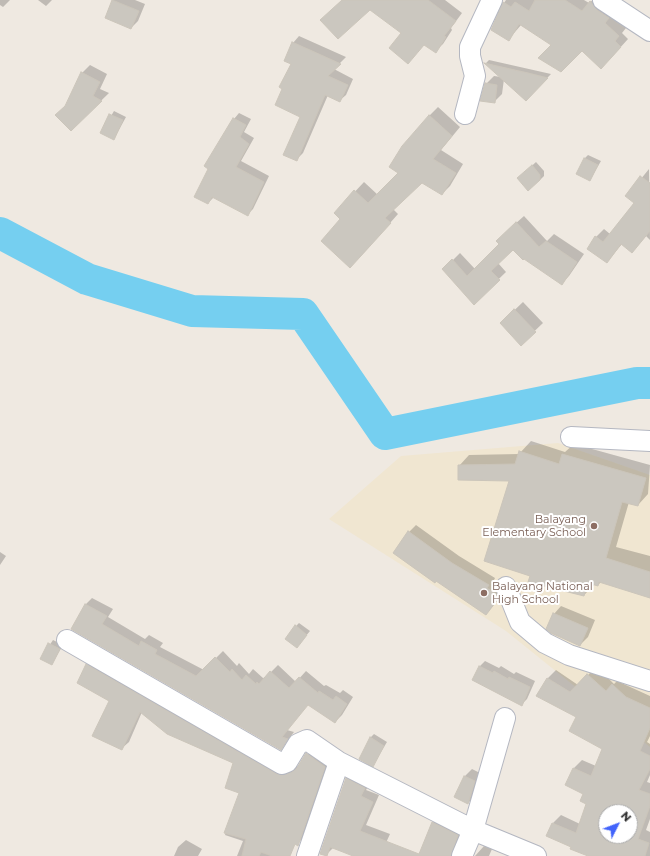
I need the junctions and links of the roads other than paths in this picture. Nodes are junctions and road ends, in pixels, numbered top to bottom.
1 (492, 0) edge
2 (603, 0) edge
3 (650, 31) edge
4 (465, 114) dead end
5 (571, 437) dead end
6 (650, 441) edge
7 (506, 587) dead end
8 (67, 640) dead end
9 (650, 681) edge
10 (505, 718) dead end
11 (339, 762) junction
12 (473, 830) junction
13 (307, 856) edge
14 (462, 856) edge
15 (536, 856) edge

1 - 4 street
2 - 3 street
5 - 6 street
7 - 9 street
8 - 11 street
10 - 12 street
11 - 12 street
11 - 13 street
12 - 14 street
12 - 15 street

